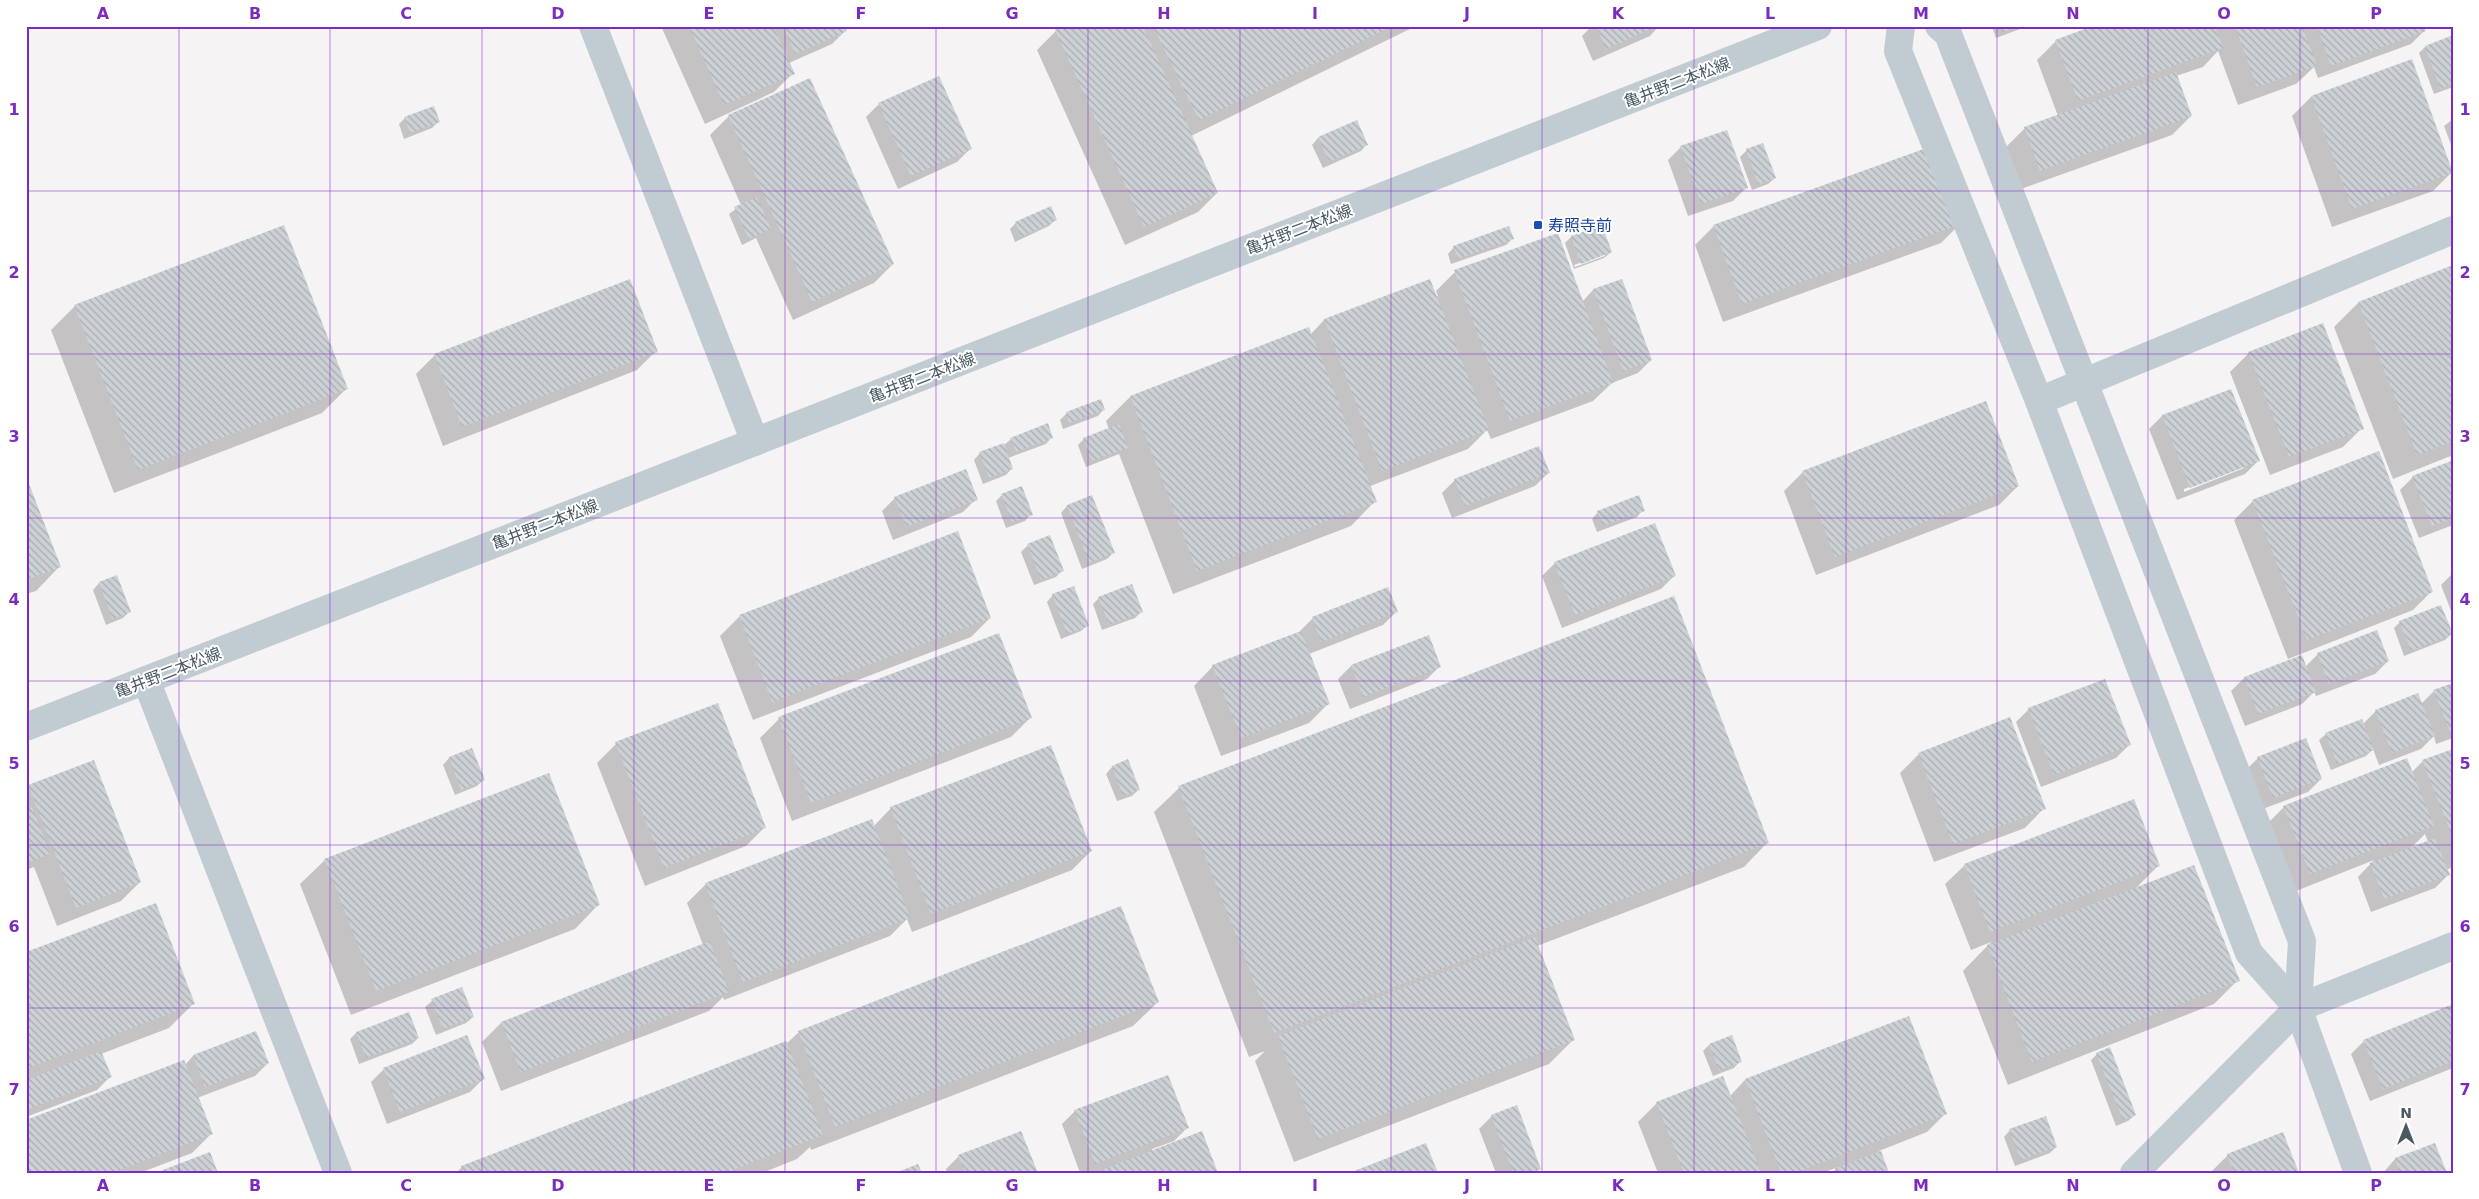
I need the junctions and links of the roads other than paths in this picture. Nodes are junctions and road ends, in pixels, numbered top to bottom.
1 (593, 26) edge
2 (1818, 26) edge
3 (1901, 26) edge
4 (1939, 26) edge
5 (2453, 230) edge
6 (2084, 383) junction
7 (2039, 401) junction
8 (755, 442) junction
9 (146, 680) junction
10 (26, 727) edge
11 (2453, 946) edge
12 (2298, 1008) junction
13 (338, 1173) edge
14 (2134, 1173) edge
15 (2358, 1173) edge

1 - 8 street
2 - 8 street, 亀井野二本松線
3 - 7 street
4 - 6 street
5 - 6 street
6 - 7 street
6 - 12 street
7 - 12 street
8 - 9 street, 亀井野二本松線
9 - 10 street, 亀井野二本松線
9 - 13 street
11 - 12 street
12 - 14 street
12 - 15 street

